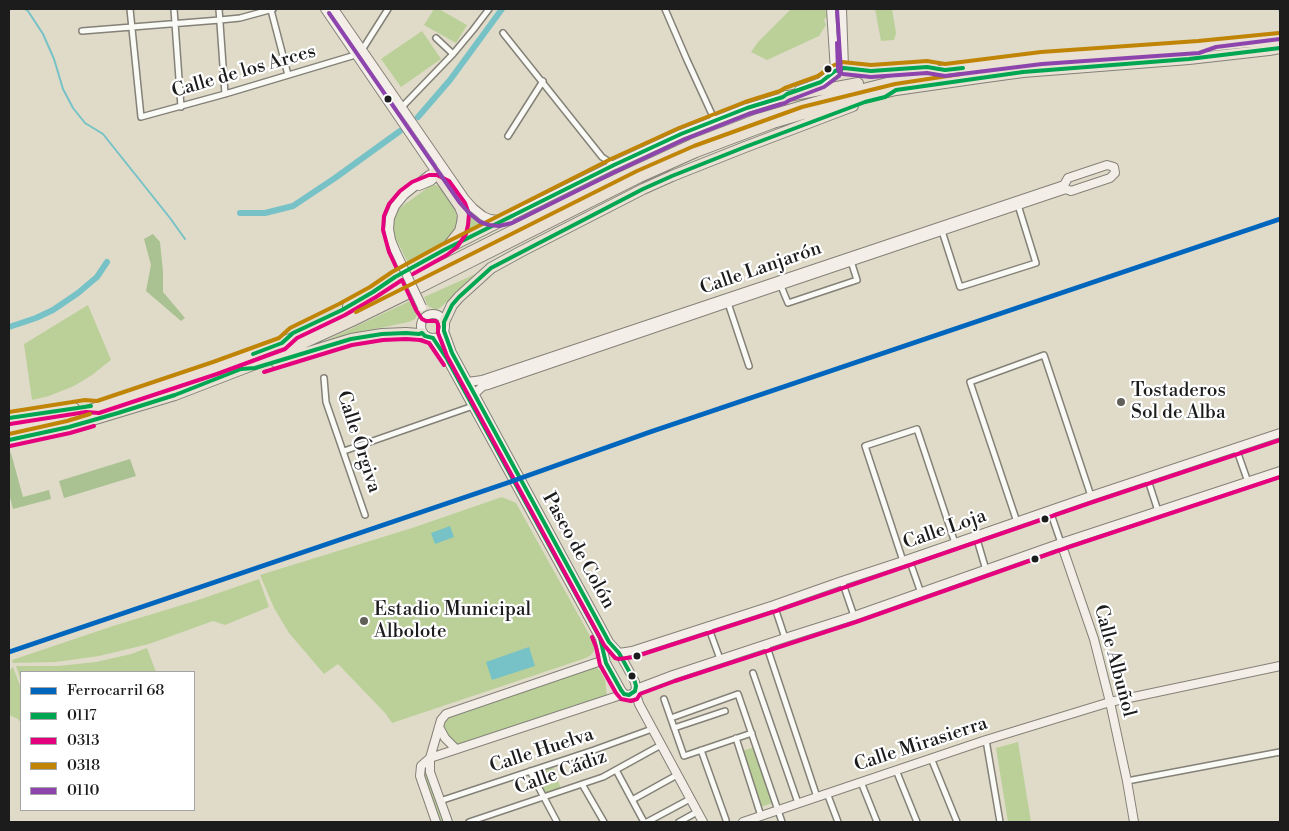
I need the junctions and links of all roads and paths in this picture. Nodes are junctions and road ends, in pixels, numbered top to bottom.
1 (130, 9) edge
2 (174, 9) edge
3 (219, 9) edge
4 (272, 9) edge
5 (325, 9) edge
6 (334, 9) edge
7 (388, 9) edge
8 (489, 9) edge
9 (665, 9) edge
10 (831, 9) edge
11 (842, 9) edge
12 (220, 20) junction
13 (176, 24) junction
14 (132, 28) junction
15 (82, 31) dead end
16 (503, 33) dead end
17 (1280, 33) edge
18 (436, 38) dead end
19 (1280, 38) edge
20 (1199, 47) junction
21 (1280, 48) edge
22 (1269, 50) junction
23 (359, 52) junction
24 (1280, 52) edge
25 (453, 54) junction
26 (840, 70) junction
27 (945, 70) junction
28 (288, 75) junction
29 (911, 77) junction
30 (543, 81) junction
31 (896, 90) junction
32 (225, 94) junction
33 (783, 97) junction
34 (181, 107) junction
35 (399, 110) junction
36 (715, 121) junction
37 (508, 136) dead end
38 (438, 160) junction
39 (614, 165) junction
40 (433, 176) junction
41 (447, 181) junction
42 (1065, 187) junction
43 (1018, 205) junction
44 (509, 217) junction
45 (941, 228) junction
46 (444, 250) junction
47 (851, 261) junction
48 (413, 286) junction
49 (781, 286) junction
50 (728, 303) junction
51 (427, 315) junction
52 (444, 326) junction
53 (422, 333) junction
54 (433, 338) junction
55 (282, 343) junction
56 (749, 366) dead end
57 (241, 369) junction
58 (324, 378) dead end
59 (468, 382) junction
60 (474, 394) junction
61 (473, 406) junction
62 (98, 407) junction
63 (11, 417) edge
64 (9, 431) edge
65 (1280, 433) edge
66 (36, 434) junction
67 (9, 440) edge
68 (9, 445) edge
69 (1236, 448) junction
70 (344, 451) junction
71 (506, 460) junction
72 (1280, 471) edge
73 (1147, 477) junction
74 (1248, 482) junction
75 (1091, 496) junction
76 (527, 497) junction
77 (1050, 511) junction
78 (1158, 511) junction
79 (365, 515) dead end
80 (1017, 522) junction
81 (976, 536) junction
82 (956, 543) junction
83 (1061, 544) junction
84 (906, 560) junction
85 (986, 570) junction
86 (842, 580) junction
87 (921, 593) junction
88 (774, 605) junction
89 (854, 616) junction
90 (708, 626) junction
91 (785, 638) junction
92 (766, 644) junction
93 (618, 652) junction
94 (605, 658) junction
95 (720, 659) junction
96 (1280, 666) edge
97 (753, 673) dead end
98 (631, 692) junction
99 (664, 699) dead end
100 (1110, 702) junction
101 (725, 711) dead end
102 (671, 718) junction
103 (439, 727) junction
104 (674, 728) junction
105 (652, 729) junction
106 (752, 733) junction
107 (736, 738) junction
108 (986, 740) junction
109 (661, 745) junction
110 (456, 749) junction
111 (701, 750) junction
112 (1280, 752) edge
113 (430, 758) junction
114 (931, 758) junction
115 (616, 770) junction
116 (896, 770) junction
117 (530, 771) junction
118 (677, 775) junction
119 (1127, 781) junction
120 (861, 782) junction
121 (582, 784) junction
122 (827, 793) junction
123 (544, 797) junction
124 (817, 797) junction
125 (690, 799) junction
126 (632, 800) junction
127 (440, 801) junction
128 (798, 803) junction
129 (778, 811) junction
130 (698, 812) junction
131 (761, 816) junction
132 (726, 820) dead end
133 (436, 822) edge
134 (448, 822) edge
135 (469, 822) edge
136 (557, 822) edge
137 (604, 822) edge
138 (645, 822) edge
139 (679, 822) edge
140 (703, 822) edge
141 (743, 822) edge
142 (782, 822) edge
143 (838, 822) edge
144 (877, 822) edge
145 (917, 822) edge
146 (957, 822) edge
147 (1000, 822) edge
148 (1134, 822) edge

1 - 14 street
2 - 13 street
3 - 12 street
4 - 12 street
4 - 28 street
5 - 23 street
6 - 23 street
7 - 23 street
8 - 25 street
9 - 36 street
10 - 26 street
11 - 26 street
12 - 13 street
12 - 32 street
13 - 14 street
13 - 34 street
14 - 15 street
14 - 34 street, Calle de los Arces
16 - 30 street
17 - 20 highway
18 - 25 street
19 - 20 highway
20 - 27 highway
21 - 22 highway
22 - 24 highway
22 - 31 highway
23 - 28 street, Calle de los Arces
23 - 35 street
25 - 35 street
26 - 27 highway
26 - 33 street
27 - 29 highway
28 - 32 street, Calle de los Arces
29 - 33 highway
29 - 48 highway
30 - 37 street
30 - 39 street
31 - 48 highway
31 - 52 highway
32 - 34 street, Calle de los Arces
33 - 36 street
35 - 38 street
35 - 40 street
36 - 39 street
38 - 40 street
38 - 41 street
39 - 44 street
40 - 41 highway
40 - 51 street, bridge
41 - 44 street
41 - 46 highway
42 - 42 street, Calle Lanjarón
42 - 43 street, Calle Lanjarón
42 - 45 street, Calle Lanjarón
43 - 45 street, Calle Lanjarón
43 - 45 street
44 - 46 highway
45 - 47 street, Calle Lanjarón
45 - 59 street, Calle Lanjarón
46 - 55 highway
47 - 49 street, Calle Lanjarón
47 - 49 street, Calle Lanjarón
48 - 55 highway
48 - 57 highway
49 - 50 street, Calle Lanjarón
50 - 56 street
50 - 60 street, Calle Lanjarón
51 - 52 street
51 - 53 street
52 - 54 street
52 - 59 street, Paseo de Colón
53 - 54 street
53 - 57 highway
54 - 61 street, Paseo de Colón
55 - 62 highway
57 - 66 highway
58 - 70 street, Calle Órgiva
59 - 60 street, Paseo de Colón
60 - 71 street, Paseo de Colón
61 - 70 street
61 - 71 street, Paseo de Colón
62 - 63 highway
62 - 64 highway
65 - 69 street, Calle Loja
66 - 67 highway
66 - 68 highway
69 - 73 street, Calle Loja
69 - 74 street
70 - 79 street, Calle Órgiva
71 - 76 street, Paseo de Colón
72 - 74 street
73 - 75 street, Calle Loja
73 - 78 street
74 - 78 street
75 - 77 street, Calle Loja
75 - 80 street
76 - 93 street, Paseo de Colón
76 - 94 street, Paseo de Colón
77 - 80 street, Calle Loja
77 - 83 street, Calle Albuñol
78 - 83 street
80 - 81 street, Calle Loja
81 - 82 street, Calle Loja
81 - 85 street
82 - 84 street, Calle Loja
82 - 84 street
83 - 85 street
83 - 100 street, Calle Albuñol
84 - 86 street, Calle Loja
84 - 87 street
85 - 87 street
86 - 88 street, Calle Loja
86 - 89 street
87 - 89 street
88 - 90 street, Calle Loja
88 - 91 street
89 - 91 street
90 - 93 street, Calle Loja
90 - 95 street
91 - 92 street
92 - 95 street
92 - 124 street
93 - 94 street, Calle Loja
93 - 98 street, Paseo de Colón
94 - 98 street, Paseo de Colón
94 - 103 street, Calle Loja
95 - 98 street
96 - 100 street, Calle Mirasierra
97 - 128 street
98 - 105 street
98 - 110 street
99 - 102 street
100 - 108 street, Calle Mirasierra
100 - 119 street, Calle Albuñol
101 - 104 street
102 - 104 street
102 - 106 street
103 - 110 street
103 - 113 street
104 - 111 street
105 - 109 street
105 - 117 street, Calle Huelva
106 - 107 street
106 - 129 street
107 - 111 street
107 - 131 street
108 - 114 street, Calle Mirasierra
108 - 147 street
109 - 115 street, Calle Cádiz
109 - 118 street
110 - 113 street
111 - 132 street
112 - 119 street
113 - 127 street
113 - 133 street
114 - 116 street, Calle Mirasierra
114 - 146 street
115 - 121 street, Calle Cádiz
115 - 126 street
116 - 120 street, Calle Mirasierra
116 - 145 street
117 - 123 street
117 - 127 street, Calle Huelva
118 - 125 street
118 - 126 street
119 - 148 street, Calle Albuñol
120 - 122 street, Calle Mirasierra
120 - 144 street
121 - 123 street, Calle Cádiz
121 - 137 street
122 - 124 street, Calle Mirasierra
122 - 143 street
123 - 135 street, Calle Cádiz
123 - 136 street
124 - 128 street, Calle Mirasierra
125 - 130 street
125 - 138 street
126 - 138 street
127 - 134 street
128 - 129 street, Calle Mirasierra
129 - 131 street, Calle Mirasierra
129 - 142 street
130 - 139 street
130 - 140 street
131 - 141 street, Calle Mirasierra

